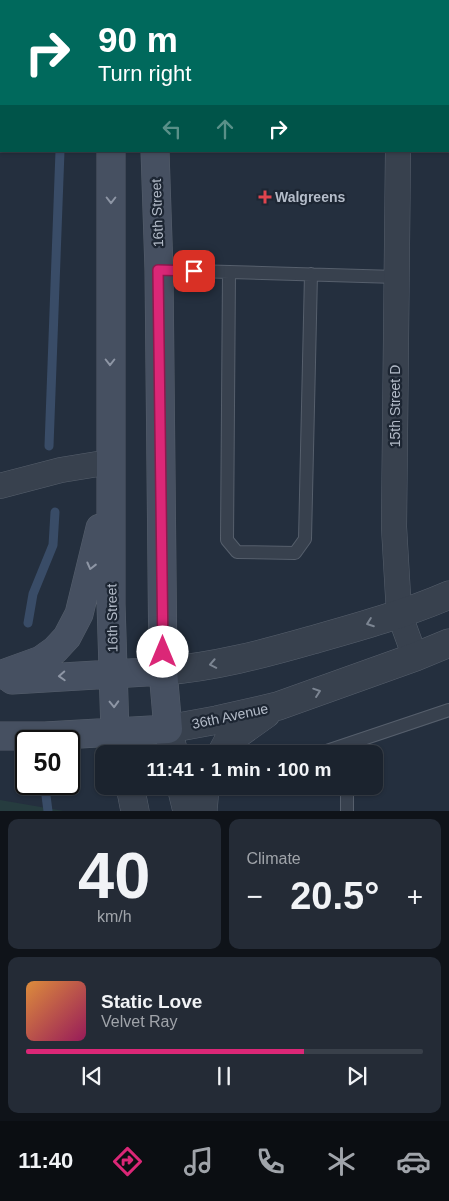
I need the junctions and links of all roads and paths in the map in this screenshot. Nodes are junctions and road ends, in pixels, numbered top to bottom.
1 (110, 152) edge
2 (155, 152) edge
3 (398, 152) edge
4 (158, 270) junction
5 (229, 272) junction
6 (311, 274) junction
7 (396, 277) junction
8 (110, 474) junction
9 (0, 486) edge
10 (449, 595) edge
11 (399, 613) junction
12 (449, 643) edge
13 (415, 658) junction
14 (163, 671) junction
15 (113, 674) junction
16 (0, 675) edge
17 (0, 681) edge
18 (278, 706) junction
19 (449, 710) edge
20 (0, 736) edge
21 (171, 741) edge
22 (118, 743) edge
23 (226, 745) edge
24 (357, 745) edge
25 (132, 795) edge
26 (183, 795) edge
27 (204, 795) edge
28 (347, 795) edge
29 (136, 811) edge
30 (187, 811) edge
31 (203, 811) edge
32 (347, 811) edge

1 -> 8 main road, 16th Street
2 - 4 main road, 16th Street
3 - 7 street, 15th Street D
4 - 5 lane
4 - 14 main road, 16th Street
5 - 6 lane
5 - 6 lane
6 - 7 lane
7 - 11 street, 15th Street D
8 - 9 street
8 - 15 main road, 16th Street
8 -> 16 main road
10 - 11 street
11 - 13 street, 15th Street D
11 -> 14 street
12 - 13 street, 36th Avenue
18 -> 13 street, 36th Avenue
14 - 15 main road
14 - 21 main road, 16th Street
15 -> 17 main road
15 -> 22 main road, 16th Street
18 - 21 street, 36th Avenue
18 - 23 street
19 - 24 lane
20 - 22 main road, 36th Avenue
21 - 22 main road, 36th Avenue
25 - 29 street
26 - 30 street
27 - 31 street
28 - 32 lane

